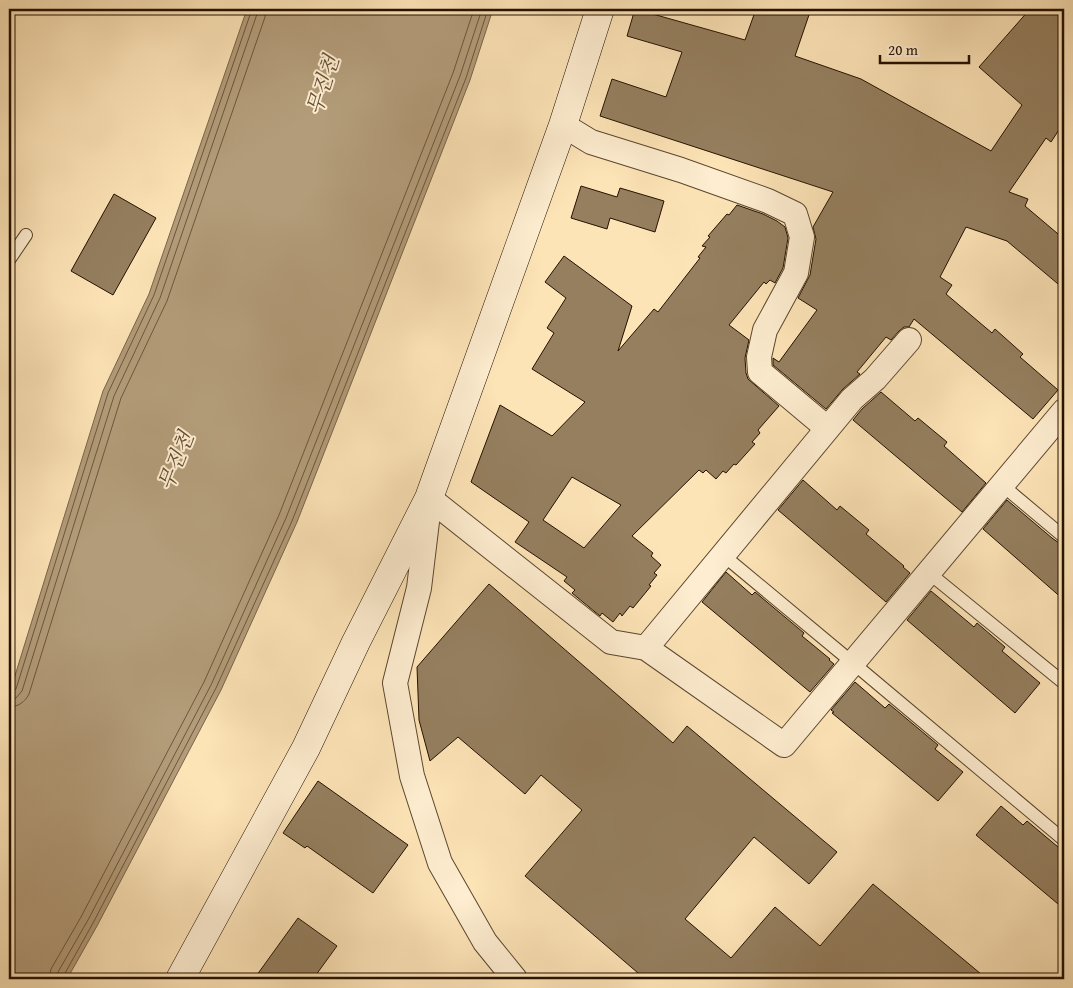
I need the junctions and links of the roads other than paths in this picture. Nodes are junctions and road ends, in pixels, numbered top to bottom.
1 (600, 9) edge
2 (562, 125) junction
3 (26, 235) dead end
4 (9, 260) edge
5 (909, 340) dead end
6 (1064, 412) edge
7 (827, 428) junction
8 (1002, 485) junction
9 (430, 498) junction
10 (1064, 536) edge
11 (723, 555) junction
12 (929, 573) junction
13 (646, 648) junction
14 (853, 663) junction
15 (1064, 683) edge
16 (1064, 840) edge
17 (180, 979) edge
18 (515, 979) edge

1 - 2 street
2 - 7 street
2 - 9 street
3 - 4 lane
5 - 7 street
6 - 8 street
7 - 11 street
8 - 10 lane
8 - 12 street
9 - 13 street
9 - 17 street
9 - 18 street
11 - 13 street
11 - 14 lane
12 - 14 street
12 - 15 lane
13 - 14 street
14 - 16 lane

